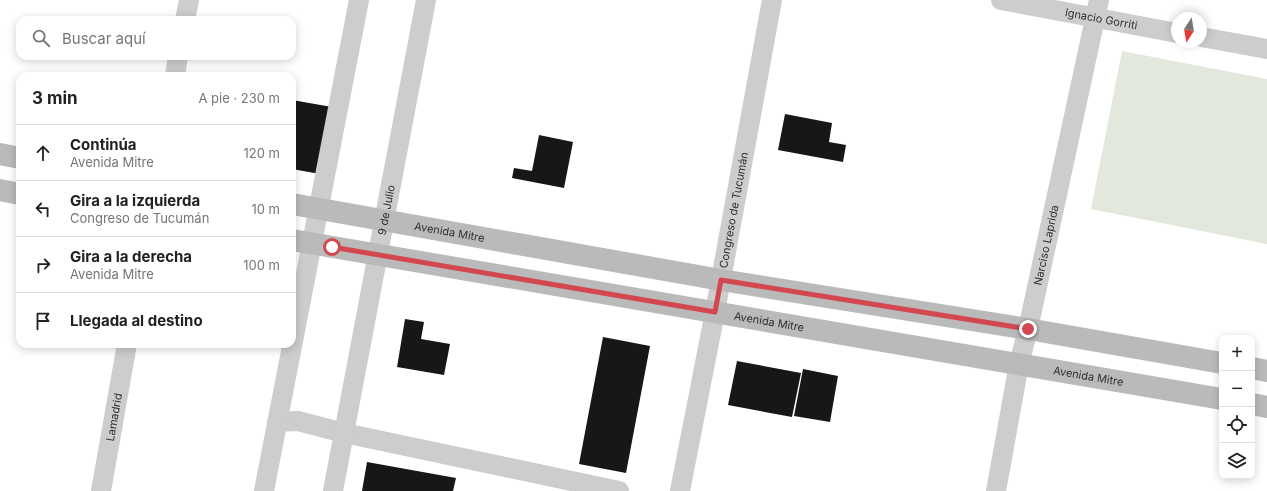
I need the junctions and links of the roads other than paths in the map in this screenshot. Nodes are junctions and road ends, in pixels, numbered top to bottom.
1 (189, 0) edge
2 (359, 0) edge
3 (426, 0) edge
4 (772, 0) edge
5 (1001, 0) edge
6 (1097, 9) edge
7 (186, 16) edge
8 (1171, 31) edge
9 (1207, 38) edge
10 (1267, 49) edge
11 (177, 60) edge
12 (176, 72) edge
13 (0, 154) edge
14 (16, 157) edge
15 (0, 190) edge
16 (16, 193) edge
17 (296, 205) edge
18 (319, 209) junction
19 (384, 221) junction
20 (302, 242) edge
21 (378, 255) junction
22 (721, 280) junction
23 (296, 285) edge
24 (715, 312) junction
25 (1028, 329) junction
26 (126, 348) edge
27 (287, 348) edge
28 (1219, 362) edge
29 (1019, 364) junction
30 (1255, 369) edge
31 (1267, 371) edge
32 (1219, 398) edge
33 (1255, 405) edge
34 (1267, 407) edge
35 (277, 422) junction
36 (344, 433) junction
37 (101, 491) edge
38 (264, 491) edge
39 (333, 491) edge
40 (619, 491) edge
41 (680, 491) edge
42 (996, 491) edge

1 - 7 street
2 - 18 street
3 - 19 street, 9 de Julio
4 - 22 street, Congreso de Tucumán
5 - 6 street, Ignacio Gorriti
6 - 8 street, Ignacio Gorriti
6 - 25 street, Narciso Laprida
9 - 10 street
11 - 12 street
13 - 14 main road
15 - 16 main road
17 - 18 main road, Avenida Mitre
18 - 19 main road, Avenida Mitre
18 - 20 street
19 - 21 street, 9 de Julio
19 - 22 main road, Avenida Mitre
20 - 21 main road, Avenida Mitre
20 - 23 street
21 - 24 main road, Avenida Mitre
21 - 36 street, 9 de Julio
22 - 24 street, Congreso de Tucumán
22 - 25 main road, Avenida Mitre
24 - 29 main road, Avenida Mitre
24 - 41 street, Congreso de Tucumán
25 - 28 main road, Avenida Mitre
25 - 29 street, Narciso Laprida
26 - 37 street, Lamadrid
27 - 35 street
29 - 32 main road, Avenida Mitre
29 - 42 street, Narciso Laprida
30 - 31 main road
33 - 34 main road
35 - 36 street
35 - 38 street
36 - 39 street, 9 de Julio
36 - 40 street

